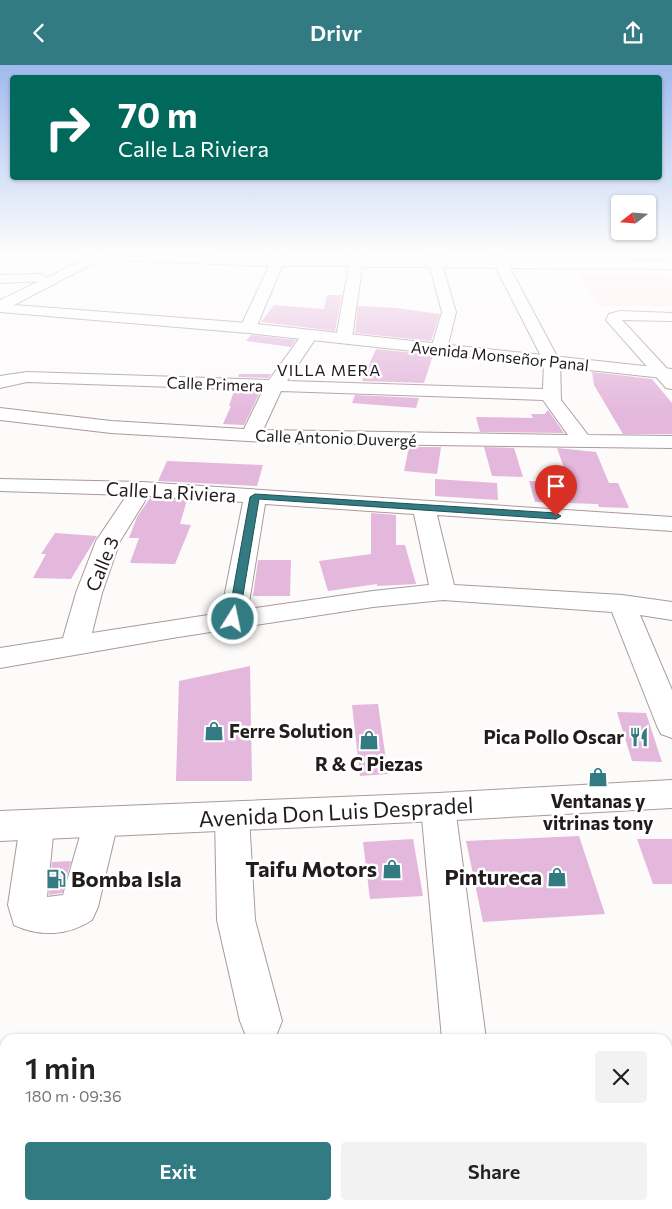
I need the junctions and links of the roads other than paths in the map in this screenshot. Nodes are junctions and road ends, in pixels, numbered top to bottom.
1 (5, 307) edge
2 (257, 307) edge
3 (349, 307) edge
4 (448, 307) edge
5 (523, 307) edge
6 (672, 317) edge
7 (248, 328) junction
8 (310, 335) junction
9 (344, 338) junction
10 (439, 349) junction
11 (552, 362) junction
12 (669, 377) edge
13 (0, 383) edge
14 (274, 386) junction
15 (552, 395) junction
16 (0, 413) edge
17 (251, 435) junction
18 (582, 440) junction
19 (672, 443) edge
20 (142, 489) junction
21 (5, 490) edge
22 (255, 497) junction
23 (424, 508) junction
24 (672, 524) edge
25 (443, 592) junction
26 (622, 604) junction
27 (672, 611) edge
28 (233, 619) junction
29 (75, 645) junction
30 (0, 658) edge
31 (672, 726) edge
32 (672, 795) edge
33 (438, 807) junction
34 (232, 817) junction
35 (101, 821) junction
36 (37, 825) junction
37 (0, 826) edge
38 (261, 1021) dead end
39 (463, 1034) edge

1 - 7 street, Avenida Monseñor Panal
2 - 7 street
3 - 9 street
4 - 10 street
5 - 11 street
6 - 12 street
7 - 8 street, Avenida Monseñor Panal
8 - 9 street, Avenida Monseñor Panal
8 - 14 street
9 - 10 street, Avenida Monseñor Panal
10 - 11 street, Avenida Monseñor Panal
11 - 12 street, Avenida Monseñor Panal
11 - 15 street
13 - 14 street, Calle Primera
14 - 15 street, Calle Primera
14 - 17 street
15 - 18 street
16 - 17 street, Calle Antonio Duvergé
17 - 18 street, Calle Antonio Duvergé
18 - 19 street, Calle Antonio Duvergé
20 - 21 street, Calle La Riviera
20 - 22 street, Calle La Riviera
20 - 29 street, Calle 3
22 - 23 street, Calle La Riviera
22 - 28 street
23 - 24 street, Calle La Riviera
23 - 25 street
25 - 26 street
25 - 28 street
26 - 27 street
26 - 31 street
28 - 29 street
29 - 30 street
32 - 33 street, Avenida Don Luis Despradel
33 - 34 street, Avenida Don Luis Despradel
33 - 39 street
34 - 35 street, Avenida Don Luis Despradel
34 - 38 street
35 - 36 street, Avenida Don Luis Despradel
35 - 36 street
36 - 37 street, Avenida Don Luis Despradel

